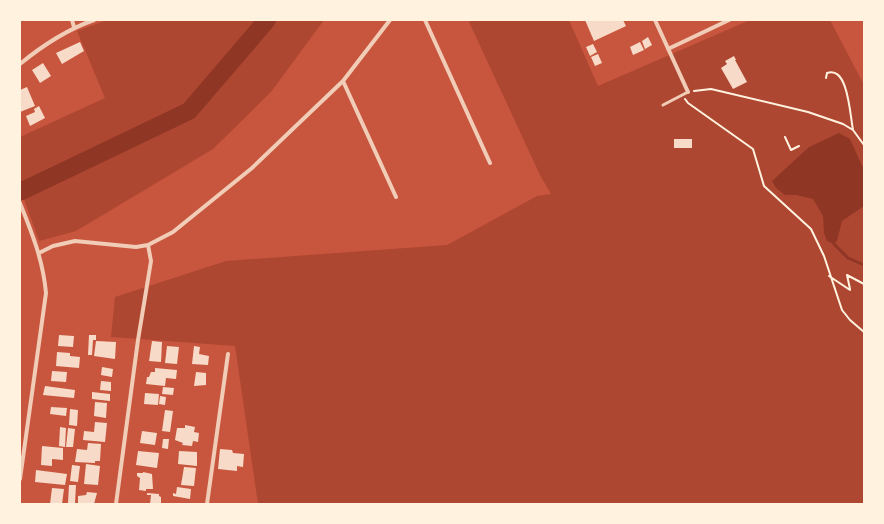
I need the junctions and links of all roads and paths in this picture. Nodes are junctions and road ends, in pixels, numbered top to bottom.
1 (72, 20) edge
2 (94, 20) edge
3 (390, 20) edge
4 (425, 20) edge
5 (655, 20) edge
6 (729, 20) edge
7 (74, 27) junction
8 (668, 49) junction
9 (20, 64) edge
10 (826, 78) dead end
11 (343, 81) junction
12 (688, 92) junction
13 (682, 95) junction
14 (663, 105) dead end
15 (853, 130) junction
16 (785, 137) dead end
17 (864, 145) edge
18 (799, 146) dead end
19 (490, 163) dead end
20 (396, 197) dead end
21 (20, 203) edge
22 (148, 245) junction
23 (39, 253) junction
24 (829, 276) junction
25 (864, 284) edge
26 (864, 332) edge
27 (228, 354) dead end
28 (20, 480) edge
29 (116, 504) edge
30 (207, 504) edge

1 - 7 street
2 - 7 street
3 - 11 street
4 - 19 street
5 - 8 street
6 - 8 street
7 - 9 street
8 - 12 street
10 - 15 path
11 - 20 street
11 - 22 street
12 - 13 lane
12 - 15 path
13 - 14 lane
13 - 24 path
15 - 17 path
16 - 18 path
21 - 23 street
22 - 23 street
22 - 29 street
23 - 28 street
24 - 25 path
24 - 26 path
27 - 30 street

